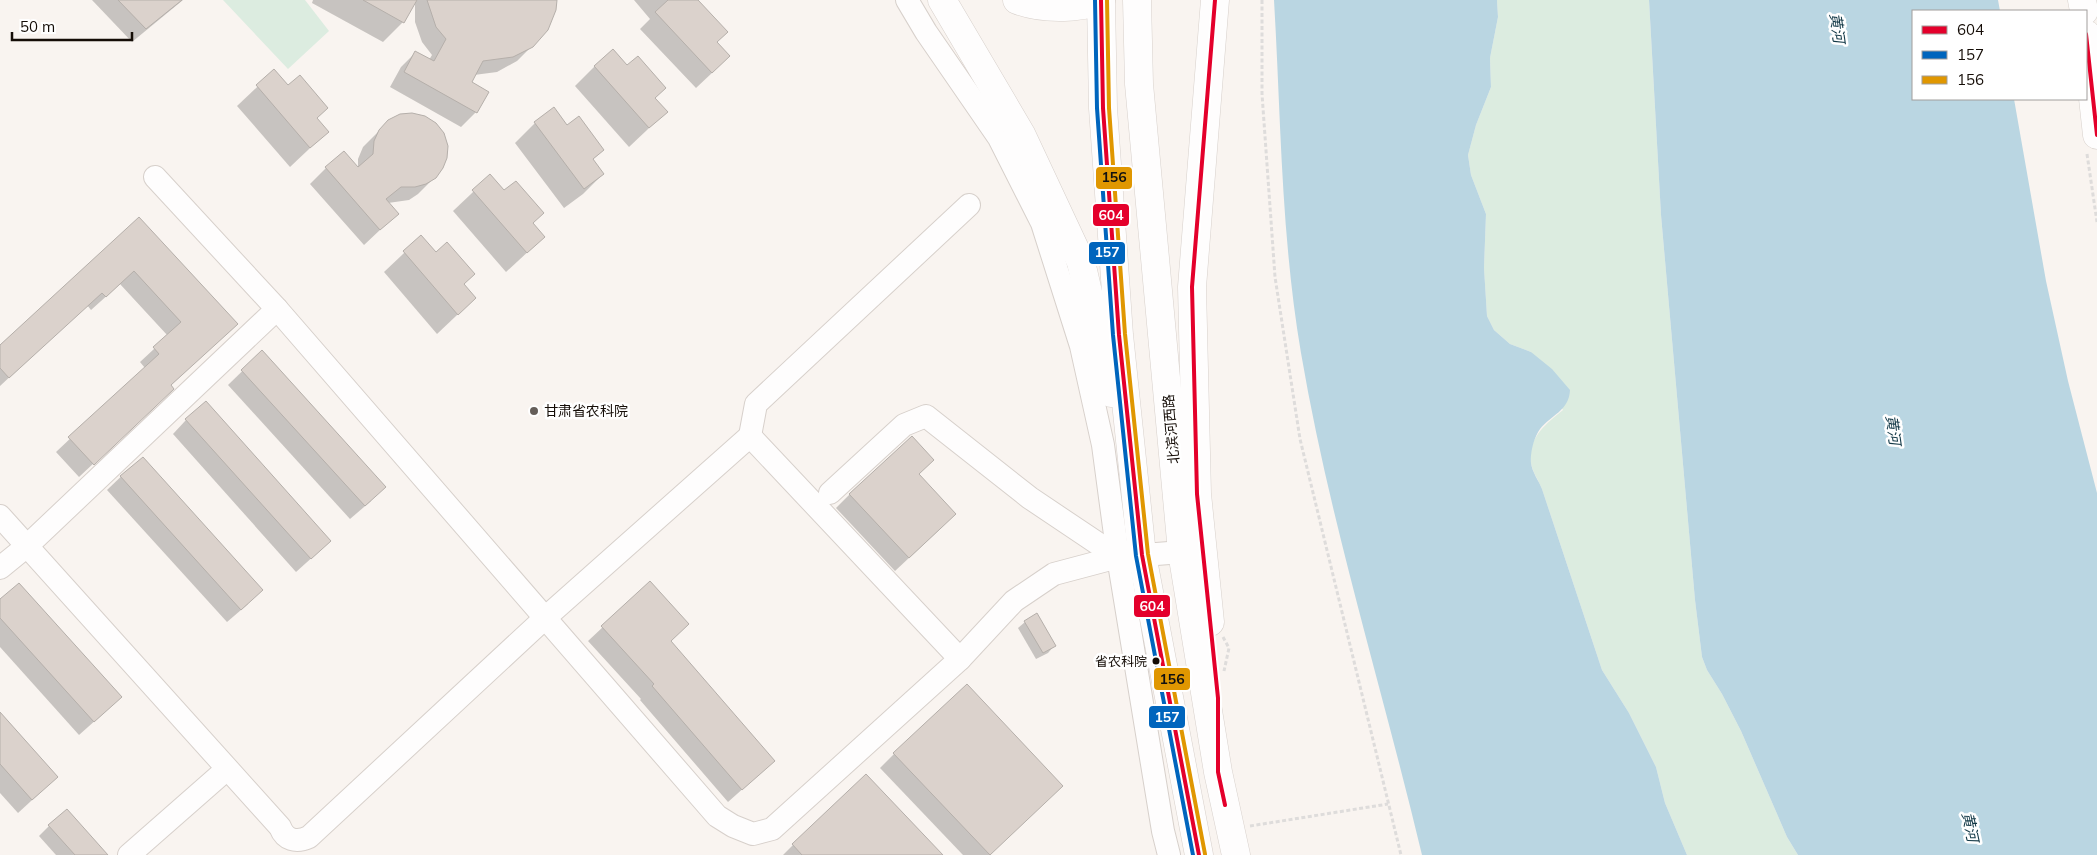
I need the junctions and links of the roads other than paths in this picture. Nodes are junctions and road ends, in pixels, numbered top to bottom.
1 (907, 0) edge
2 (942, 0) edge
3 (1017, 0) edge
4 (1101, 0) edge
5 (1137, 0) edge
6 (1147, 0) edge
7 (1216, 0) edge
8 (2087, 61) edge
9 (1139, 84) junction
10 (2092, 141) edge
11 (155, 177) dead end
12 (969, 205) dead end
13 (277, 310) junction
14 (750, 436) junction
15 (830, 493) dead end
16 (1137, 501) junction
17 (0, 516) edge
18 (27, 546) junction
19 (1182, 552) junction
20 (1130, 556) junction
21 (0, 568) edge
22 (545, 618) junction
23 (960, 659) junction
24 (227, 769) junction
25 (1218, 772) junction
26 (1233, 842) edge
27 (129, 855) edge
28 (1169, 855) edge
29 (1199, 855) edge

1 - 20 lane
2 - 16 main road
3 - 4 main road
4 - 16 main road
5 - 9 main road, 北滨河西路
6 - 9 main road
7 - 25 main road
8 - 10 main road
9 - 19 main road, 北滨河西路
11 - 13 lane
12 - 14 lane
13 - 18 lane
13 - 22 lane
14 - 22 lane
14 - 23 lane
15 - 20 lane
16 - 20 main road
17 - 18 lane
18 - 21 lane
18 - 24 lane
19 - 20 lane
19 - 25 main road, 北滨河西路
20 - 23 lane
20 - 28 lane
20 - 29 main road
22 - 23 lane
22 - 24 lane
24 - 27 lane
25 - 26 main road, 北滨河西路

